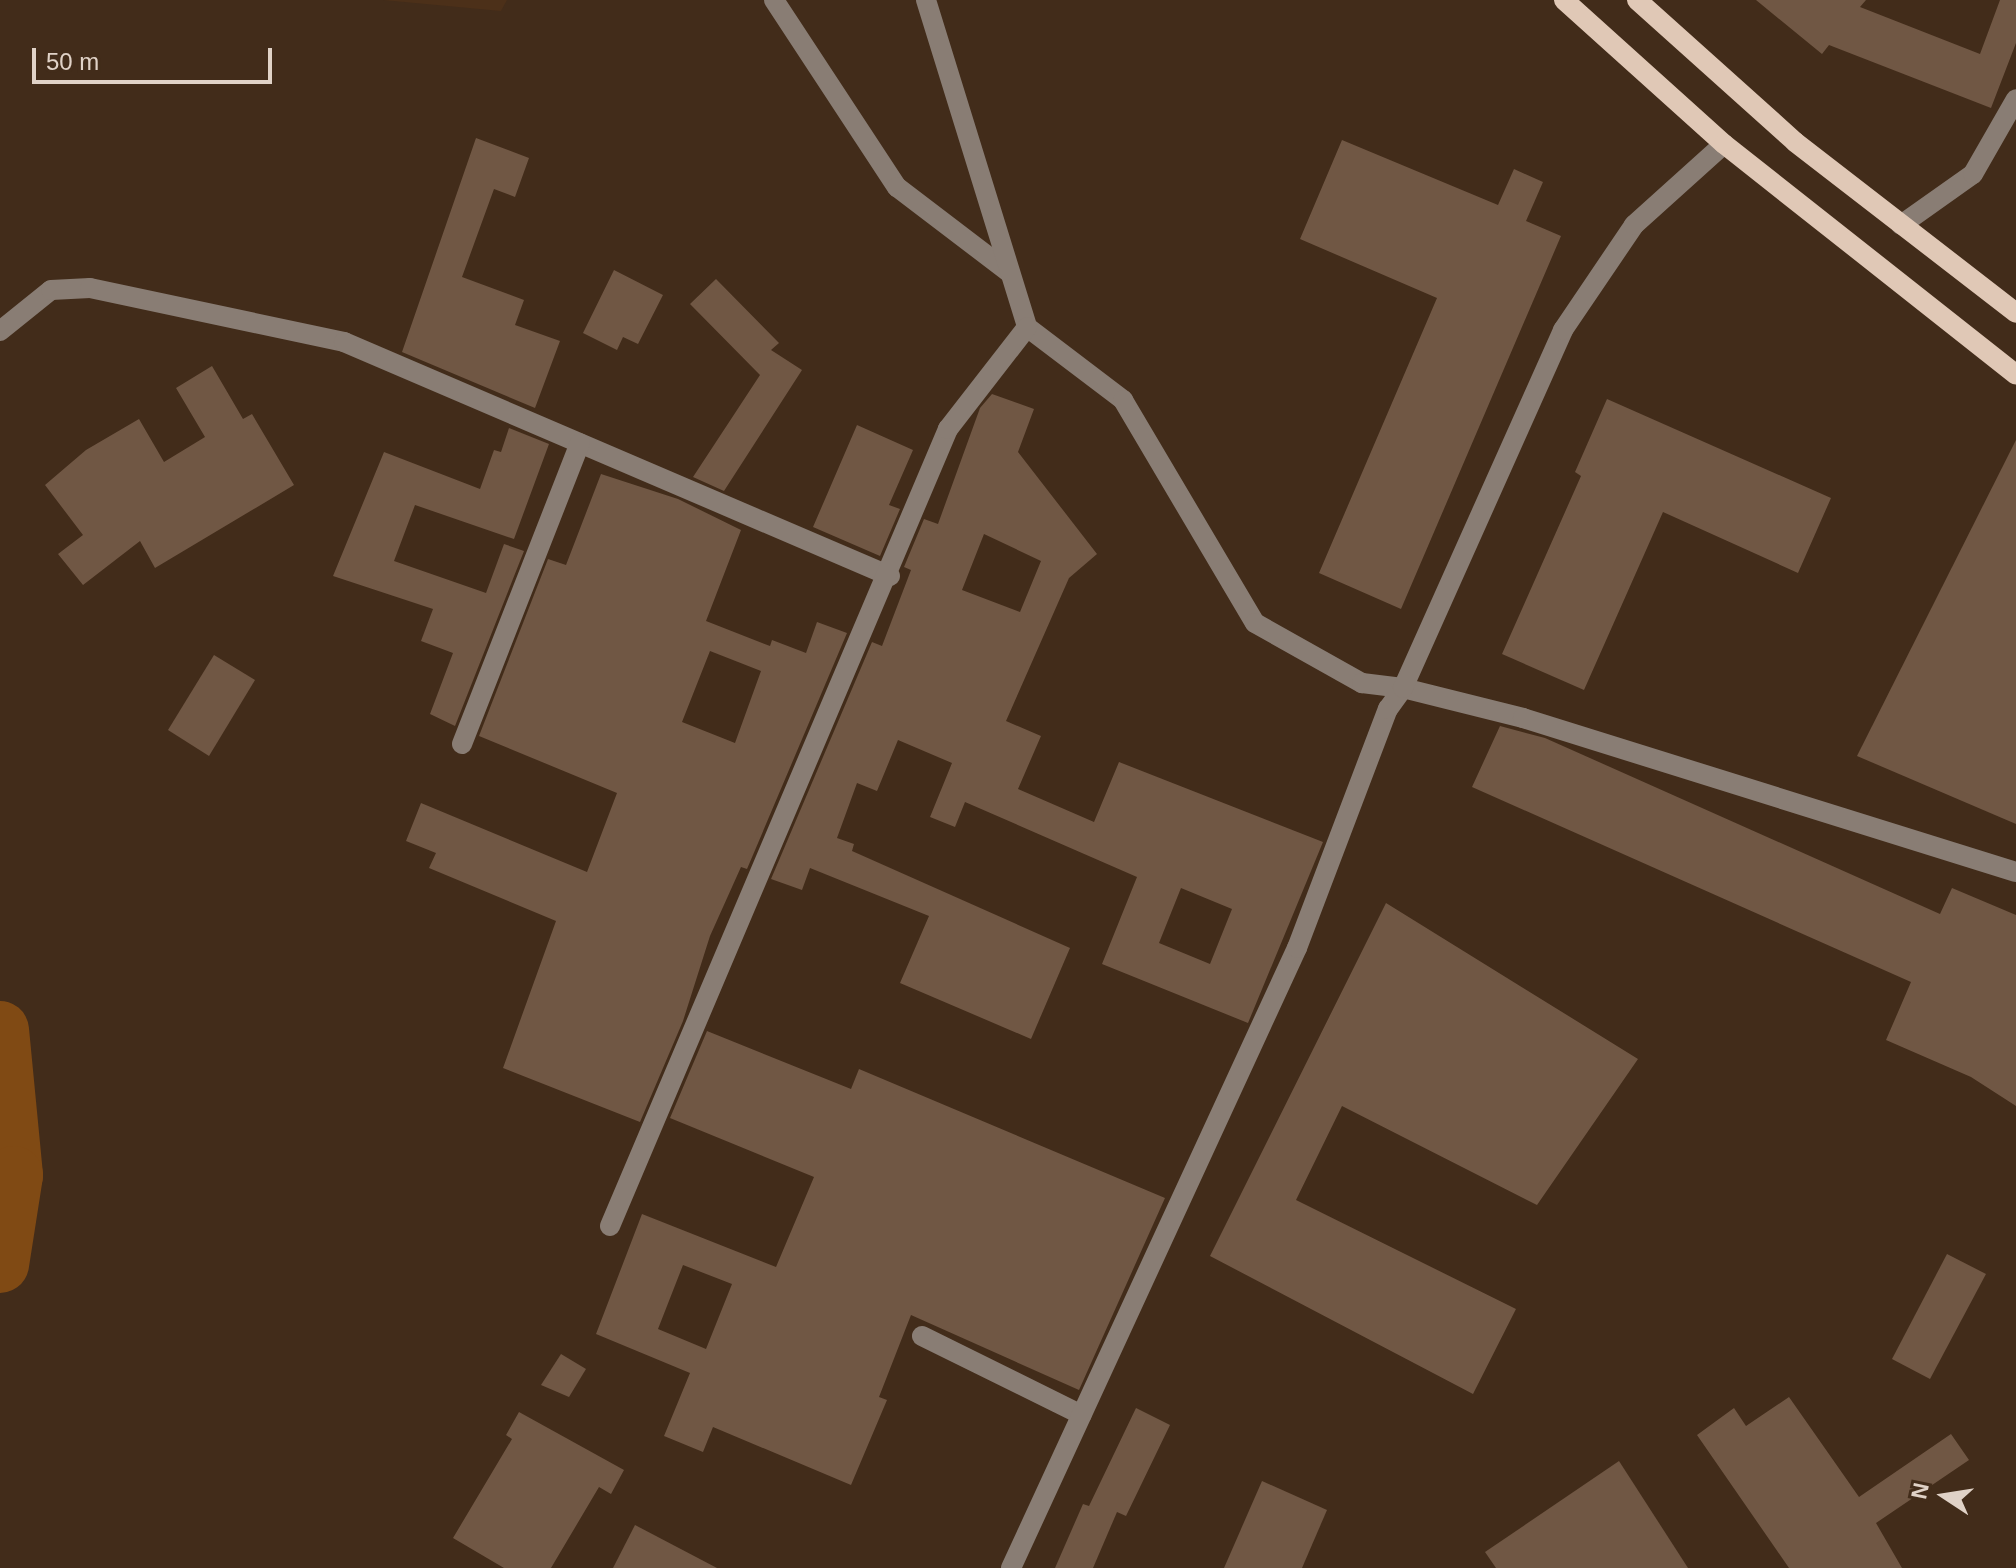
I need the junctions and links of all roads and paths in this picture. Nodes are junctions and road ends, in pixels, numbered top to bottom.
1 (774, 0) edge
2 (926, 0) edge
3 (1564, 0) edge
4 (1637, 0) edge
5 (2016, 99) edge
6 (1724, 144) junction
7 (1901, 225) junction
8 (1010, 273) junction
9 (2016, 313) edge
10 (1027, 327) junction
11 (0, 331) edge
12 (2016, 375) edge
13 (580, 443) junction
14 (890, 576) junction
15 (1403, 688) junction
16 (462, 744) dead end
17 (2016, 872) edge
18 (610, 1226) dead end
19 (922, 1336) dead end
20 (1082, 1415) junction
21 (1011, 1568) edge

1 - 8 street
2 - 8 street
3 - 6 main road
4 - 7 main road
5 - 7 street
6 - 12 main road
6 - 15 street
7 - 9 main road
8 - 10 street
10 - 14 street
10 - 15 street
11 - 13 street
13 - 14 street
13 - 16 street
14 - 18 street
15 - 17 street
15 - 20 street
19 - 20 street
20 - 21 street

